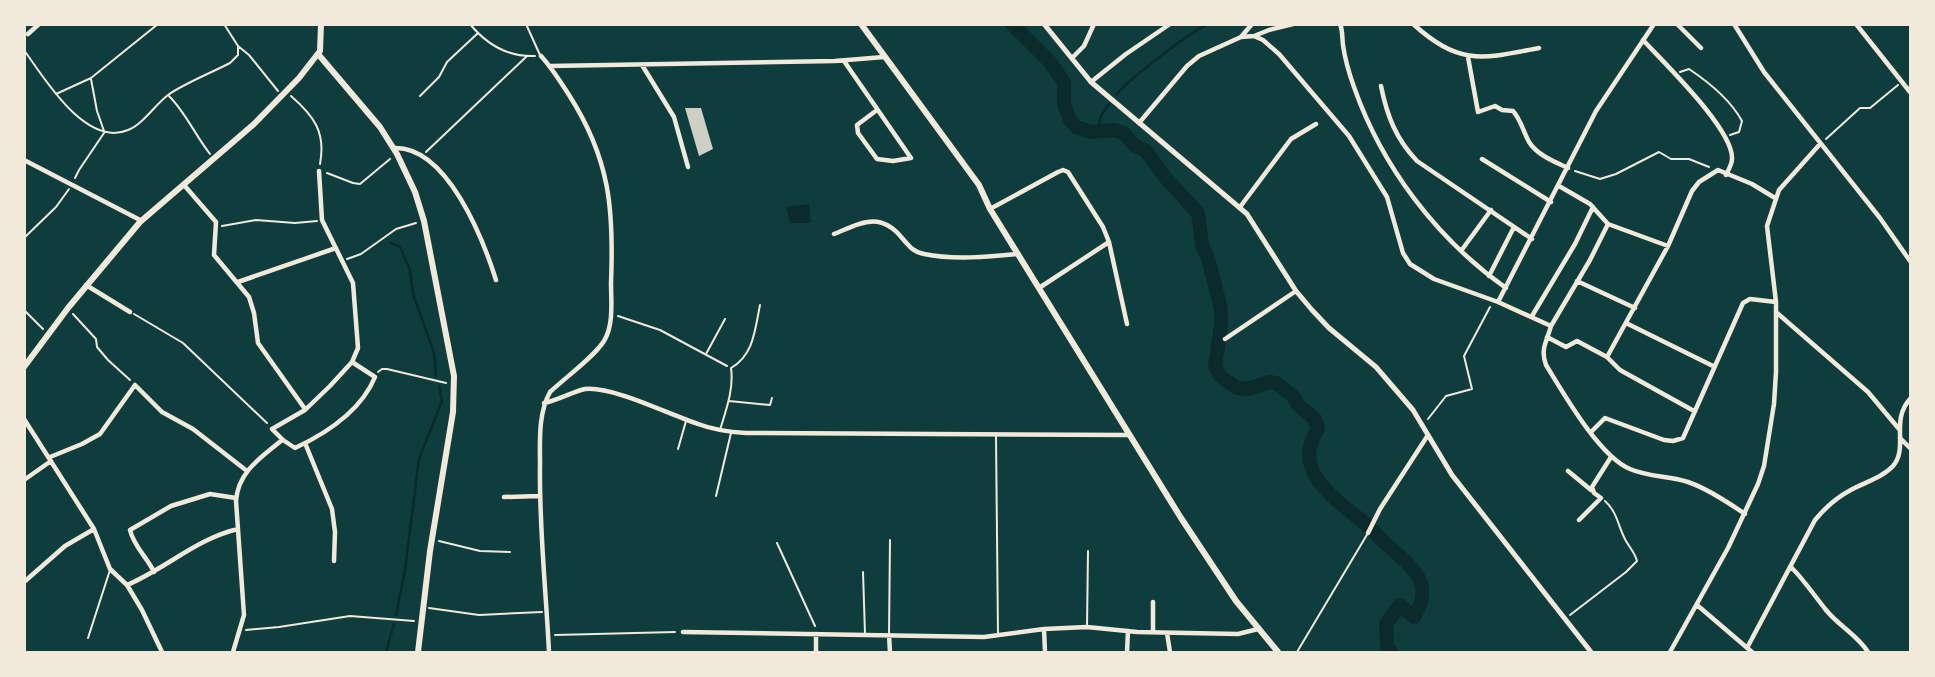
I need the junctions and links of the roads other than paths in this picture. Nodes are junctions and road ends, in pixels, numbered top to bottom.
1 (39, 24) edge
2 (321, 24) edge
3 (526, 24) edge
4 (861, 24) edge
5 (1044, 24) edge
6 (1094, 24) edge
7 (1170, 24) edge
8 (1252, 24) edge
9 (1293, 24) edge
10 (1340, 24) edge
11 (1413, 24) edge
12 (1654, 24) edge
13 (1677, 24) edge
14 (1734, 24) edge
15 (1856, 24) edge
16 (28, 34) dead end
17 (1254, 36) junction
18 (1241, 37) junction
19 (1643, 40) junction
20 (1539, 48) dead end
21 (1701, 48) dead end
22 (318, 54) junction
23 (541, 56) joint
24 (885, 57) junction
25 (1468, 57) junction
26 (1072, 58) junction
27 (844, 61) junction
28 (642, 65) junction
29 (550, 66) junction
30 (1091, 82) junction
31 (1381, 86) dead end
32 (1910, 92) edge
33 (877, 110) junction
34 (1139, 123) junction
35 (1316, 124) dead end
36 (1820, 144) junction
37 (395, 151) junction
38 (1482, 159) dead end
39 (24, 160) edge
40 (688, 167) dead end
41 (1568, 168) junction
42 (319, 171) road end
43 (1726, 175) junction
44 (184, 185) junction
45 (1559, 186) junction
46 (1775, 198) junction
47 (1551, 202) junction
48 (1593, 207) junction
49 (1240, 208) junction
50 (990, 209) junction
51 (1491, 210) junction
52 (142, 221) junction
53 (1608, 224) junction
54 (1514, 227) junction
55 (834, 234) dead end
56 (1532, 239) junction
57 (1109, 242) junction
58 (1668, 246) junction
59 (336, 248) junction
60 (1461, 251) junction
61 (1019, 254) junction
62 (1910, 261) edge
63 (1489, 276) junction
64 (496, 281) dead end
65 (1577, 281) junction
66 (238, 282) junction
67 (86, 285) junction
68 (1039, 288) junction
69 (1506, 288) junction
70 (1295, 292) junction
71 (1496, 301) junction
72 (1776, 302) junction
73 (760, 305) dead end
74 (1635, 309) junction
75 (1776, 311) junction
76 (130, 312) road end
77 (1532, 316) junction
78 (1626, 323) junction
79 (1127, 324) dead end
80 (1551, 326) junction
81 (1546, 337) junction
82 (1225, 339) dead end
83 (1607, 357) junction
84 (352, 362) junction
85 (1713, 366) junction
86 (24, 367) edge
87 (772, 398) dead end
88 (1910, 399) edge
89 (729, 401) junction
90 (544, 403) junction
91 (305, 410) junction
92 (1695, 411) junction
93 (24, 419) edge
94 (687, 420) junction
95 (1899, 429) junction
96 (720, 430) junction
97 (732, 432) junction
98 (1591, 432) junction
99 (1428, 433) junction
100 (996, 435) junction
101 (1128, 435) junction
102 (1899, 437) junction
103 (283, 440) junction
104 (305, 443) junction
105 (1910, 448) edge
106 (678, 449) dead end
107 (1611, 457) junction
108 (50, 459) junction
109 (247, 471) junction
110 (1568, 471) dead end
111 (24, 480) edge
112 (1591, 490) junction
113 (539, 496) junction
114 (716, 496) dead end
115 (504, 497) dead end
116 (236, 498) junction
117 (1745, 513) junction
118 (1579, 520) dead end
119 (94, 528) junction
120 (238, 529) junction
121 (1368, 533) joint
122 (890, 540) dead end
123 (1088, 551) dead end
124 (334, 561) dead end
125 (1791, 567) junction
126 (110, 569) junction
127 (154, 572) junction
128 (863, 572) dead end
129 (24, 582) edge
130 (127, 585) junction
131 (1153, 602) dead end
132 (1697, 605) junction
133 (1087, 628) junction
134 (1044, 629) junction
135 (1258, 629) junction
136 (1128, 631) junction
137 (683, 632) road end
138 (1153, 632) junction
139 (1167, 633) junction
140 (817, 634) junction
141 (865, 635) junction
142 (888, 635) junction
143 (998, 635) junction
144 (88, 638) dead end
145 (1747, 648) junction
146 (162, 653) edge
147 (233, 653) edge
148 (418, 653) edge
149 (549, 653) edge
150 (816, 653) edge
151 (890, 653) edge
152 (1045, 653) edge
153 (1127, 653) edge
154 (1170, 653) edge
155 (1278, 653) edge
156 (1297, 653) edge
157 (1591, 653) edge
158 (1670, 653) edge
159 (1752, 653) edge
160 (1868, 653) edge

1 - 16 street
2 - 22 main road
3 - 23 lane
4 - 24 main road
5 - 26 street
6 - 26 street
7 - 30 street
8 - 18 street
9 - 17 street
10 - 60 street
11 - 25 street
12 - 19 street
13 - 21 street
14 - 36 street
15 - 32 street
17 - 18 street
17 - 71 street
18 - 34 street
19 - 41 street
19 - 43 street
20 - 25 street
22 - 37 main road
22 - 44 main road
23 - 29 street
24 - 27 street
24 - 50 main road
25 - 41 street
26 - 30 street
27 - 28 street
27 - 33 street
28 - 29 street
28 - 40 street
29 - 90 street
30 - 34 street
31 - 51 street
33 - 33 street
34 - 49 street
35 - 49 street
36 - 46 street
36 - 62 street
37 - 64 street
37 - 148 main road
38 - 47 street
39 - 52 street
41 - 45 street
42 - 59 street
43 - 46 street
43 - 58 street
44 - 52 main road
44 - 66 street
45 - 47 street
45 - 48 street
46 - 72 street
47 - 56 street
48 - 53 street
48 - 77 street
49 - 70 street
50 - 57 street
50 - 61 main road
51 - 54 street
51 - 60 street
52 - 67 main road
53 - 58 street
53 - 65 street
54 - 56 street
54 - 63 street
55 - 61 street
56 - 69 street
57 - 68 street
57 - 79 street
58 - 74 street
59 - 66 street
59 - 84 street
60 - 63 street
61 - 68 main road
63 - 69 street
65 - 74 street
65 - 80 street
66 - 91 street
67 - 76 street
67 - 86 main road
68 - 101 main road
69 - 71 street
70 - 82 street
70 - 99 street
71 - 77 street
72 - 75 street
72 - 85 street
73 - 89 lane
74 - 78 street
75 - 95 street
75 - 117 street
77 - 80 street
78 - 83 street
78 - 85 street
80 - 81 street
81 - 83 street
81 - 98 street
83 - 92 street
84 - 91 street
84 - 104 street
85 - 92 street
87 - 89 lane
88 - 95 street
89 - 96 lane
90 - 94 street
90 - 113 street
91 - 103 street
92 - 98 street
93 - 108 street
94 - 96 street
94 - 106 lane
95 - 102 street
96 - 97 street
97 - 100 street
97 - 114 lane
98 - 107 street
99 - 121 street
99 - 157 street
100 - 101 street
100 - 143 lane
101 - 135 main road
102 - 105 street
102 - 125 street
103 - 104 street
103 - 109 street
104 - 124 street
107 - 112 street
107 - 117 street
108 - 109 street
108 - 111 street
108 - 119 street
109 - 116 street
110 - 112 street
112 - 118 street
113 - 115 street
113 - 149 street
116 - 120 street
116 - 127 street
117 - 132 street
119 - 126 street
119 - 129 street
120 - 127 street
120 - 147 street
121 - 156 lane
122 - 142 lane
123 - 133 lane
125 - 145 street
125 - 160 street
126 - 130 street
126 - 144 lane
127 - 130 street
128 - 141 lane
130 - 146 street
131 - 138 street
132 - 145 street
132 - 158 street
133 - 134 street
133 - 136 street
134 - 143 street
134 - 152 street
135 - 139 street
135 - 155 main road
136 - 138 street
136 - 153 street
137 - 140 street
138 - 139 street
139 - 154 street
140 - 141 street
140 - 150 street
141 - 142 street
142 - 143 street
142 - 151 street
145 - 159 street

